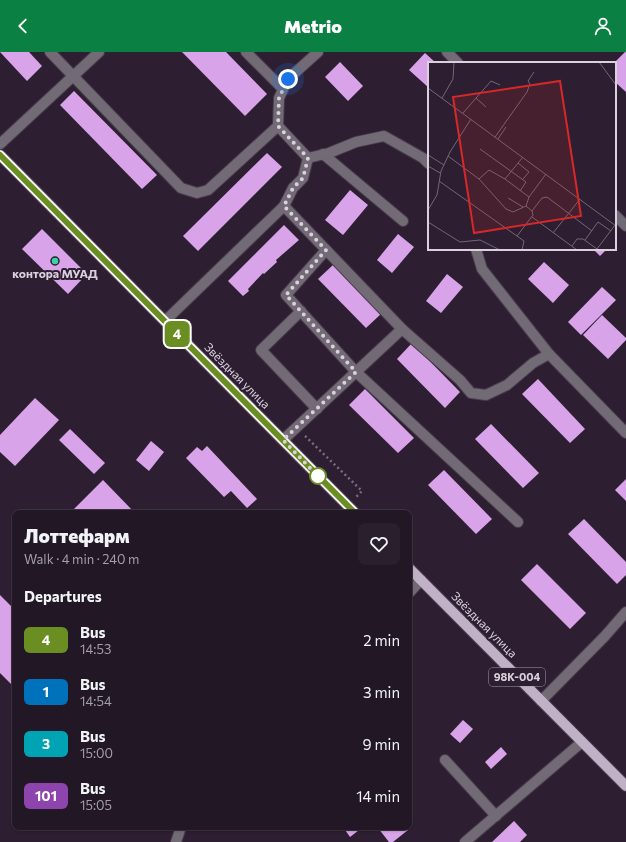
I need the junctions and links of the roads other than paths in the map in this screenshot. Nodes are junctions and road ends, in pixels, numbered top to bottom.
1 (50, 52) edge
2 (99, 52) edge
3 (246, 52) edge
4 (318, 52) edge
5 (447, 52) edge
6 (457, 62) edge
7 (73, 76) junction
8 (283, 89) junction
9 (278, 126) junction
10 (0, 144) edge
11 (323, 154) junction
12 (0, 155) edge
13 (308, 158) junction
14 (428, 163) edge
15 (284, 206) junction
16 (616, 216) edge
17 (403, 221) dead end
18 (626, 226) edge
19 (326, 250) junction
20 (476, 250) edge
21 (301, 312) junction
22 (165, 321) junction
23 (402, 330) junction
24 (548, 354) junction
25 (356, 372) junction
26 (317, 409) junction
27 (626, 433) edge
28 (283, 440) junction
29 (351, 509) edge
30 (518, 522) dead end
31 (412, 571) edge
32 (421, 580) junction
33 (412, 590) edge
34 (626, 612) edge
35 (541, 701) junction
36 (582, 742) junction
37 (445, 760) dead end
38 (626, 786) edge
39 (496, 816) junction
40 (180, 830) edge
41 (176, 842) edge
42 (465, 842) edge

1 - 7 street
2 - 7 street
3 - 8 street
4 - 8 street
5 - 6 street
7 - 9 street
7 - 10 street
8 - 9 street
9 - 13 street
11 - 13 street
11 - 14 street
11 - 17 street
12 - 22 main road, Звёздная улица
13 - 15 street
15 - 19 street
15 - 22 street
16 - 18 street
19 - 21 street
19 - 23 street
20 - 24 street
21 - 25 street
21 - 26 street
22 - 28 main road, Звёздная улица
23 - 24 street
23 - 25 street
24 - 27 street
25 - 26 street
25 - 30 street
26 - 28 street
28 - 29 main road, Звёздная улица
31 - 32 main road, Звёздная улица / 98К-004
32 - 33 street
32 - 35 main road, Звёздная улица / 98К-004
34 - 35 street
35 - 36 main road, Звёздная улица / 98К-004
36 - 38 main road, Звёздная улица / 98К-004
36 - 39 street
37 - 39 street
39 - 42 street
40 - 41 street

